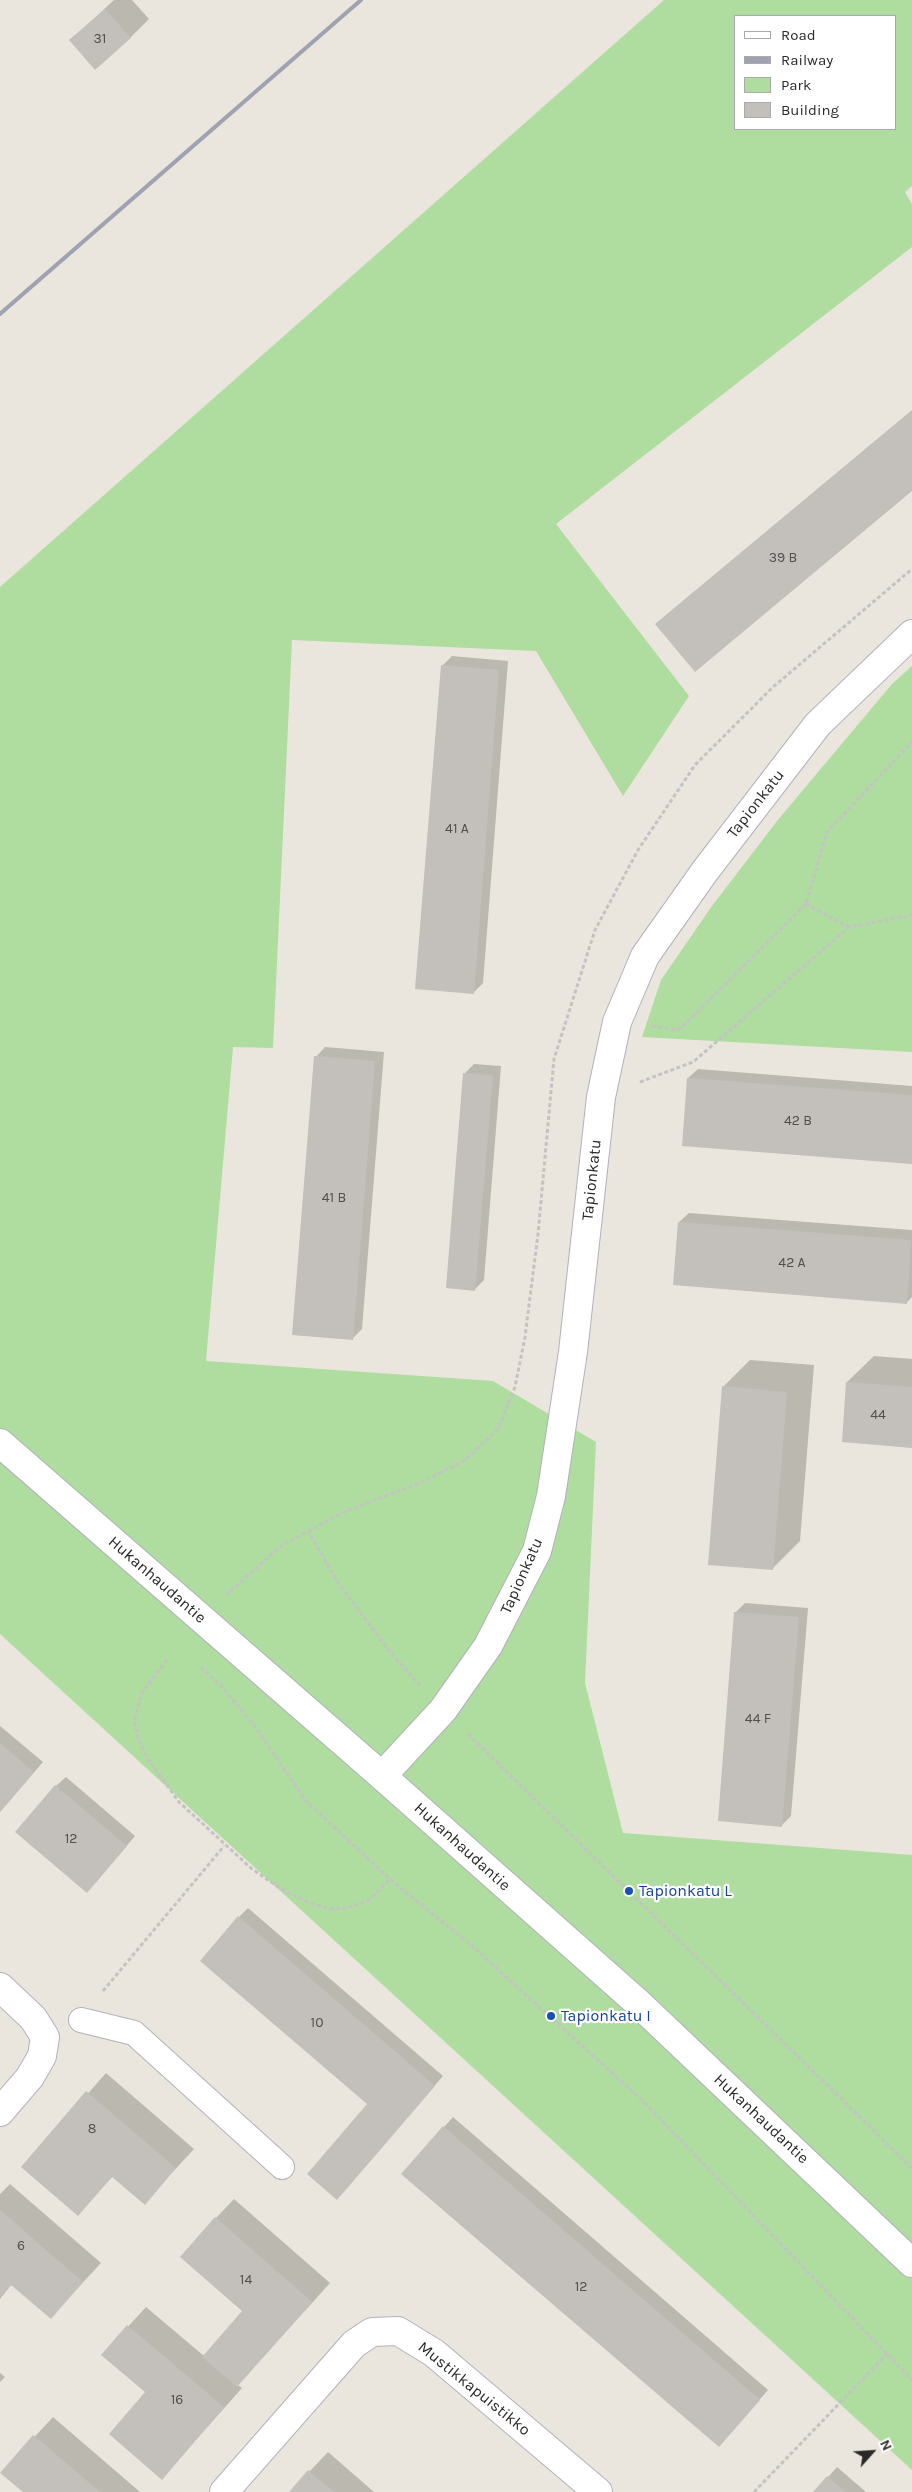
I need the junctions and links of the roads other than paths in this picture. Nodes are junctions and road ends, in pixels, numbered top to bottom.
1 (912, 634) edge
2 (0, 1443) edge
3 (382, 1776) junction
4 (0, 1987) edge
5 (81, 2020) road end
6 (0, 2112) edge
7 (282, 2167) dead end
8 (912, 2263) edge
9 (224, 2492) edge
10 (598, 2492) edge

1 - 3 street, Tapionkatu
2 - 3 street, Hukanhaudantie
3 - 8 street, Hukanhaudantie
4 - 6 street
5 - 7 lane
9 - 10 street, Mustikkapuistikko

